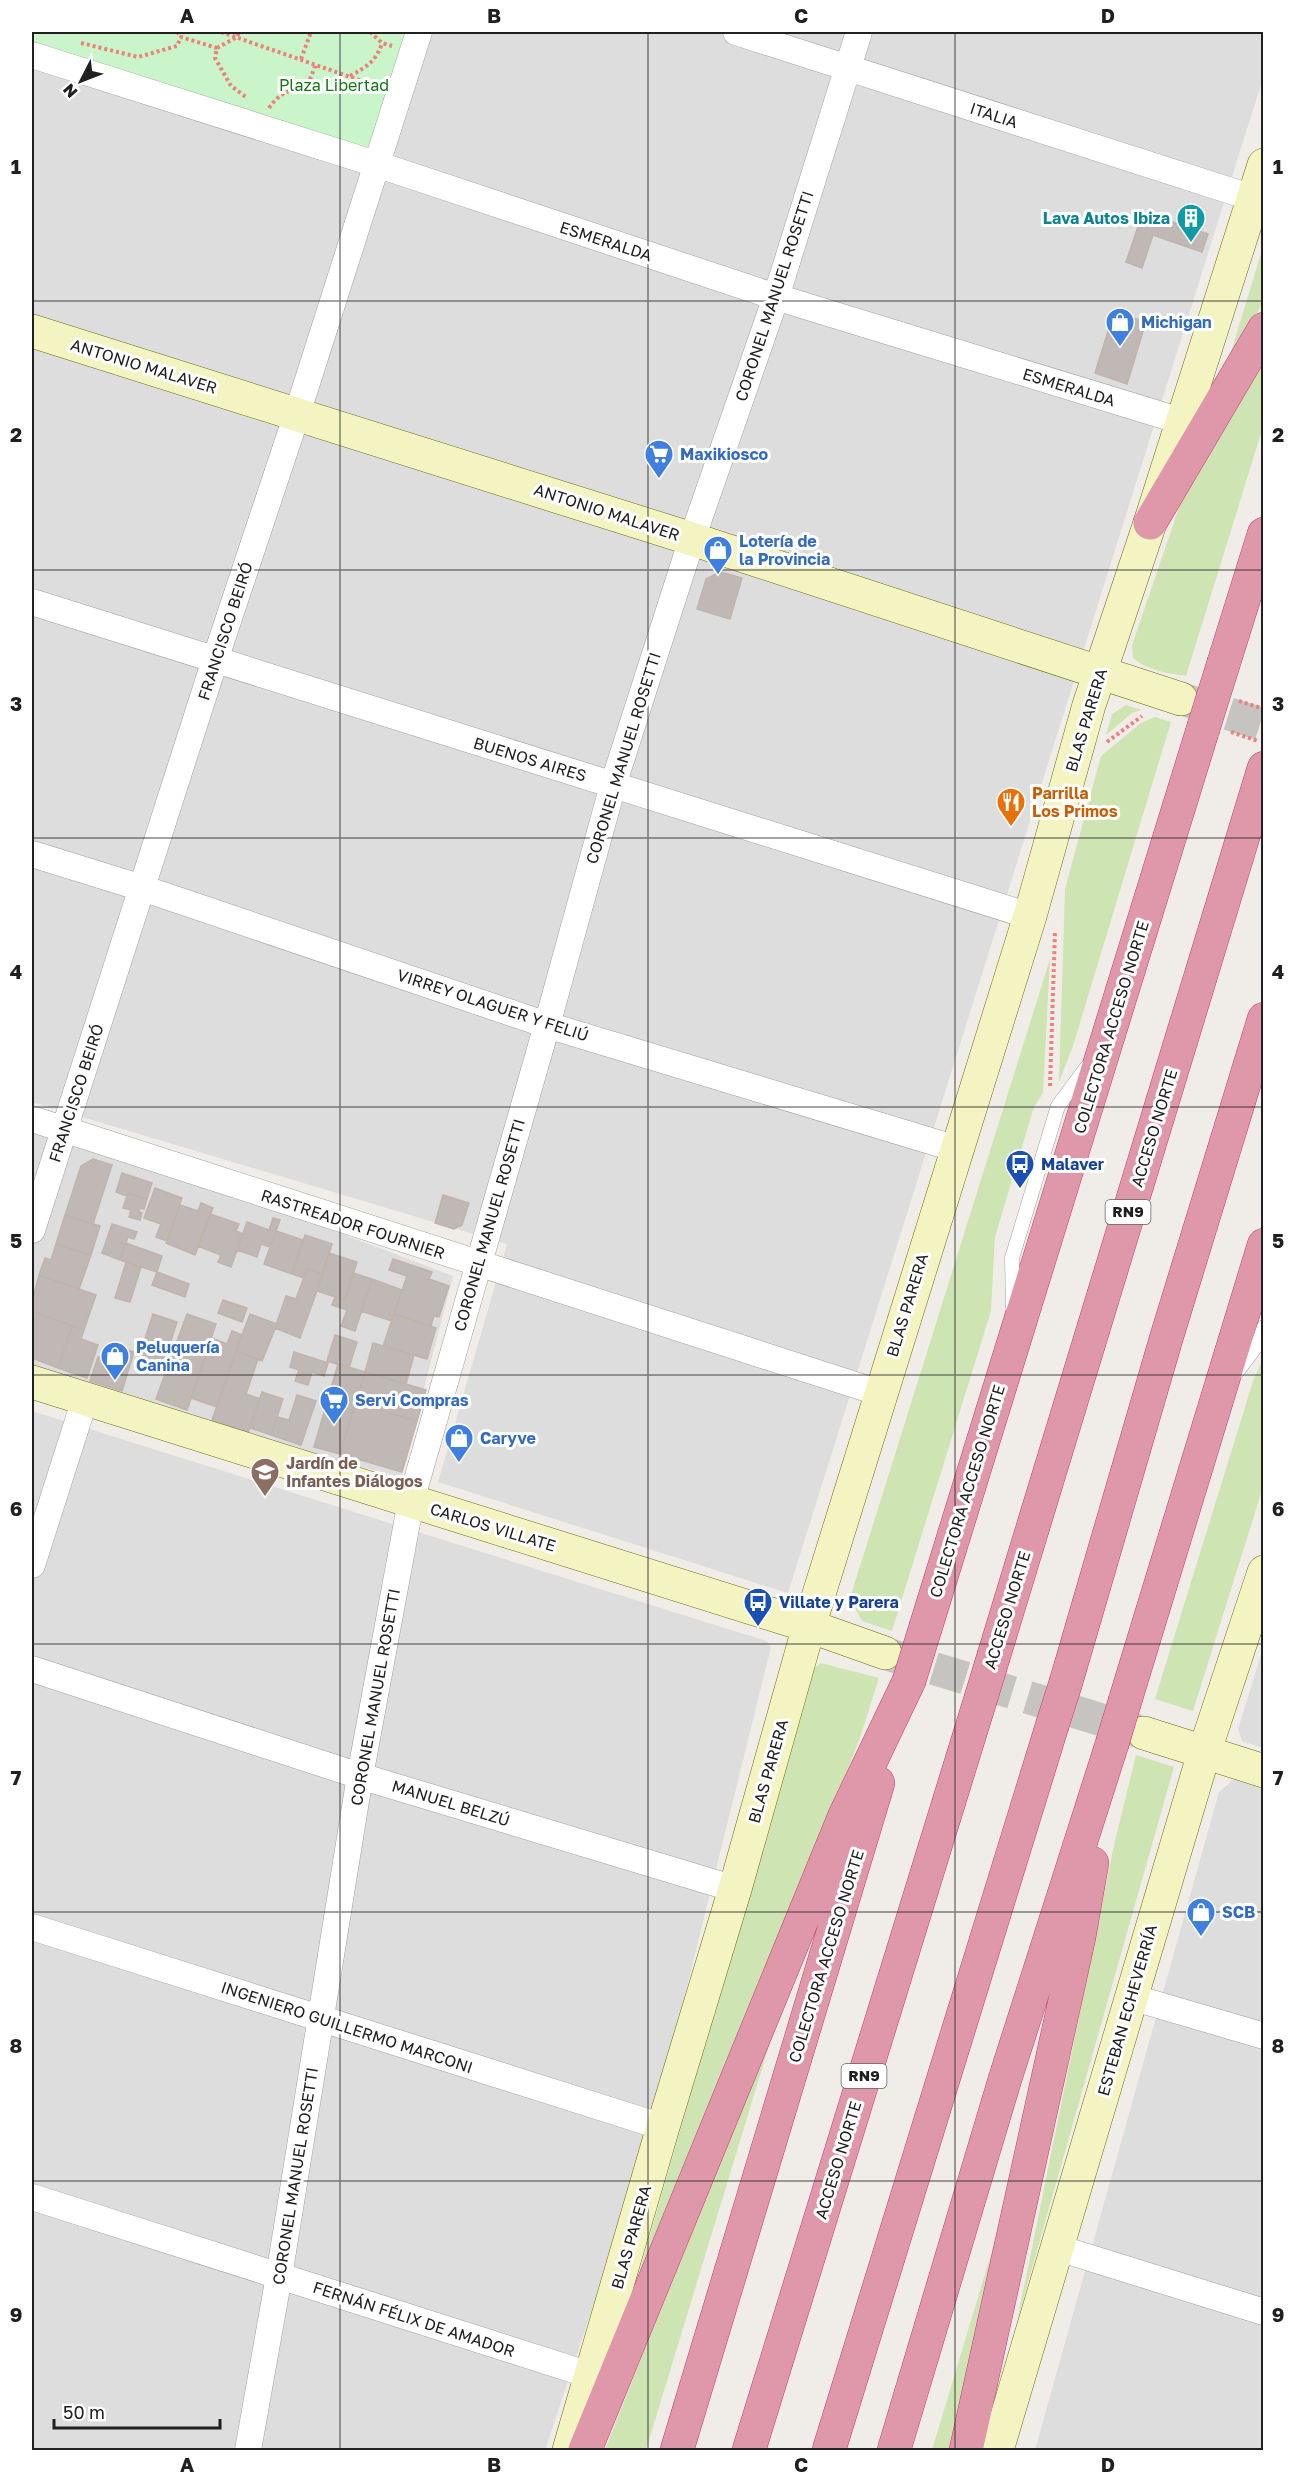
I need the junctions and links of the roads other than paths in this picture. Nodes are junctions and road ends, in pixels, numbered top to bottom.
1 (419, 32) edge
2 (736, 32) edge
3 (859, 32) edge
4 (32, 55) edge
5 (847, 67) junction
6 (376, 164) junction
7 (1263, 165) edge
8 (1253, 198) junction
9 (776, 297) junction
10 (1263, 329) edge
11 (32, 331) edge
12 (297, 414) junction
13 (1181, 421) junction
14 (1150, 523) junction
15 (1263, 534) edge
16 (692, 539) junction
17 (32, 602) edge
18 (215, 660) junction
19 (1099, 673) junction
20 (1181, 699) tunnel mouth
21 (1263, 769) edge
22 (613, 785) junction
23 (32, 854) edge
24 (142, 888) junction
25 (1043, 919) junction
26 (1263, 1019) edge
27 (547, 1025) junction
28 (32, 1119) edge
29 (65, 1129) junction
30 (957, 1149) junction
31 (32, 1230) edge
32 (1263, 1245) edge
33 (478, 1265) junction
34 (1263, 1327) edge
35 (32, 1382) edge
36 (880, 1393) junction
37 (1216, 1398) junction
38 (85, 1399) junction
39 (411, 1501) junction
40 (32, 1565) edge
41 (1263, 1572) edge
42 (809, 1626) junction
43 (885, 1653) tunnel mouth
44 (32, 1669) edge
45 (909, 1681) junction
46 (1144, 1734) tunnel mouth
47 (1112, 1746) junction
48 (1204, 1753) junction
49 (1263, 1771) edge
50 (360, 1776) junction
51 (735, 1890) junction
52 (32, 1927) edge
53 (1131, 1997) junction
54 (320, 2019) junction
55 (1263, 2036) edge
56 (663, 2127) junction
57 (32, 2197) edge
58 (1058, 2248) junction
59 (279, 2276) junction
60 (1263, 2312) edge
61 (590, 2375) junction
62 (248, 2451) edge
63 (569, 2451) edge
64 (585, 2451) edge
65 (677, 2451) edge
66 (748, 2451) edge
67 (829, 2451) edge
68 (894, 2451) edge
69 (966, 2451) edge
70 (997, 2451) edge

1 - 6 street, FRANCISCO BEIRÓ
2 - 5 street, ITALIA
3 - 5 street, CORONEL MANUEL ROSETTI
4 - 6 street, ESMERALDA
5 - 8 street, ITALIA
5 - 9 street, CORONEL MANUEL ROSETTI
6 - 9 street, ESMERALDA
6 - 12 street, FRANCISCO BEIRÓ
7 - 8 street, BLAS PARERA
8 - 13 street, BLAS PARERA
9 - 13 street, ESMERALDA
9 - 16 street, CORONEL MANUEL ROSETTI
10 - 14 highway
11 - 12 street, ANTONIO MALAVER
12 - 16 street, ANTONIO MALAVER
12 - 18 street, FRANCISCO BEIRÓ
13 - 14 street, BLAS PARERA
14 - 19 street, BLAS PARERA
15 - 45 highway, COLECTORA ACCESO NORTE, bridge
16 - 19 street, ANTONIO MALAVER
16 - 22 street, CORONEL MANUEL ROSETTI
17 - 18 street, BUENOS AIRES
18 - 22 street, BUENOS AIRES
18 - 24 street, FRANCISCO BEIRÓ
19 - 20 street, ANTONIO MALAVER
19 - 25 street, BLAS PARERA
21 - 66 highway, ACCESO NORTE / RN9, bridge
22 - 25 street, BUENOS AIRES
22 - 27 street, CORONEL MANUEL ROSETTI
23 - 24 street, VIRREY OLAGUER Y FELIÚ
24 - 27 street, VIRREY OLAGUER Y FELIÚ
24 - 29 street, FRANCISCO BEIRÓ
25 - 30 street, BLAS PARERA
26 - 67 highway, bridge
27 - 30 street, VIRREY OLAGUER Y FELIÚ
27 - 33 street, CORONEL MANUEL ROSETTI
28 - 29 street, RASTREADOR FOURNIER
29 - 31 street, FRANCISCO BEIRÓ
29 - 33 street, RASTREADOR FOURNIER
30 - 36 street, BLAS PARERA
32 - 37 highway
33 - 36 street, RASTREADOR FOURNIER
33 - 39 street, CORONEL MANUEL ROSETTI
34 - 37 lane
35 - 38 street, CARLOS VILLATE
36 - 42 street, BLAS PARERA
37 - 47 highway, bridge
38 - 39 street, CARLOS VILLATE
38 - 40 street
39 - 42 street, CARLOS VILLATE
39 - 50 street, CORONEL MANUEL ROSETTI
41 - 48 street, ESTEBAN ECHEVERRÍA
42 - 43 street, CARLOS VILLATE
42 - 51 street, BLAS PARERA
44 - 50 street, MANUEL BELZÚ
45 - 64 highway
45 - 65 highway, COLECTORA ACCESO NORTE
46 - 48 street
47 - 68 highway
47 - 69 highway
48 - 49 street
48 - 53 street, ESTEBAN ECHEVERRÍA
50 - 51 street, MANUEL BELZÚ
50 - 54 street, CORONEL MANUEL ROSETTI
51 - 56 street, BLAS PARERA
52 - 54 street, INGENIERO GUILLERMO MARCONI
53 - 55 street
53 - 58 street, ESTEBAN ECHEVERRÍA
54 - 56 street, INGENIERO GUILLERMO MARCONI
54 - 59 street, CORONEL MANUEL ROSETTI
56 - 61 street, BLAS PARERA
57 - 59 street, FERNÁN FÉLIX DE AMADOR
58 - 60 street
58 - 70 street, ESTEBAN ECHEVERRÍA
59 - 61 street, FERNÁN FÉLIX DE AMADOR
59 - 62 street, CORONEL MANUEL ROSETTI
61 - 63 street, BLAS PARERA

